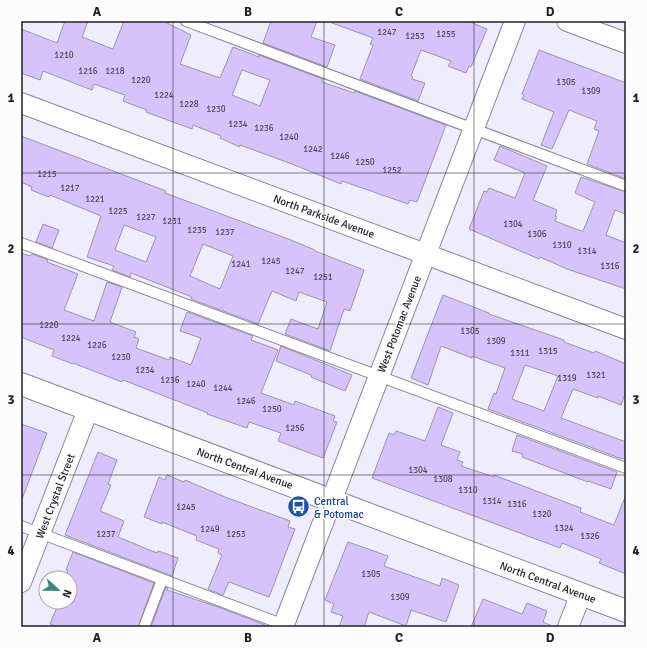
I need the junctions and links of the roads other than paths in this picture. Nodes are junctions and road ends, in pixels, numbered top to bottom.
1 (186, 21) edge
2 (515, 21) edge
3 (567, 21) edge
4 (626, 43) edge
5 (21, 103) edge
6 (474, 129) junction
7 (626, 186) edge
8 (21, 243) edge
9 (426, 254) junction
10 (626, 329) edge
11 (379, 376) junction
12 (21, 384) edge
13 (88, 410) junction
14 (626, 468) edge
15 (331, 501) junction
16 (21, 526) edge
17 (40, 534) junction
18 (162, 580) junction
19 (21, 582) edge
20 (581, 594) junction
21 (626, 611) edge
22 (285, 626) edge
23 (144, 627) edge
24 (568, 627) edge

1 - 6 lane
2 - 6 street, West Potomac Avenue
3 - 4 street
5 - 9 street, North Parkside Avenue
6 - 7 lane
6 - 9 street, West Potomac Avenue
8 - 11 lane
9 - 10 street, North Parkside Avenue
9 - 11 street, West Potomac Avenue
11 - 14 lane
11 - 15 street, West Potomac Avenue
12 - 13 street, North Central Avenue
13 - 15 street, North Central Avenue
13 - 17 street, West Crystal Street
15 - 20 street, North Central Avenue
15 - 22 street, West Potomac Avenue
16 - 17 lane
17 - 18 lane
17 - 19 street, West Crystal Street
18 - 22 lane
18 - 23 lane
20 - 21 street, North Central Avenue
20 - 24 street

